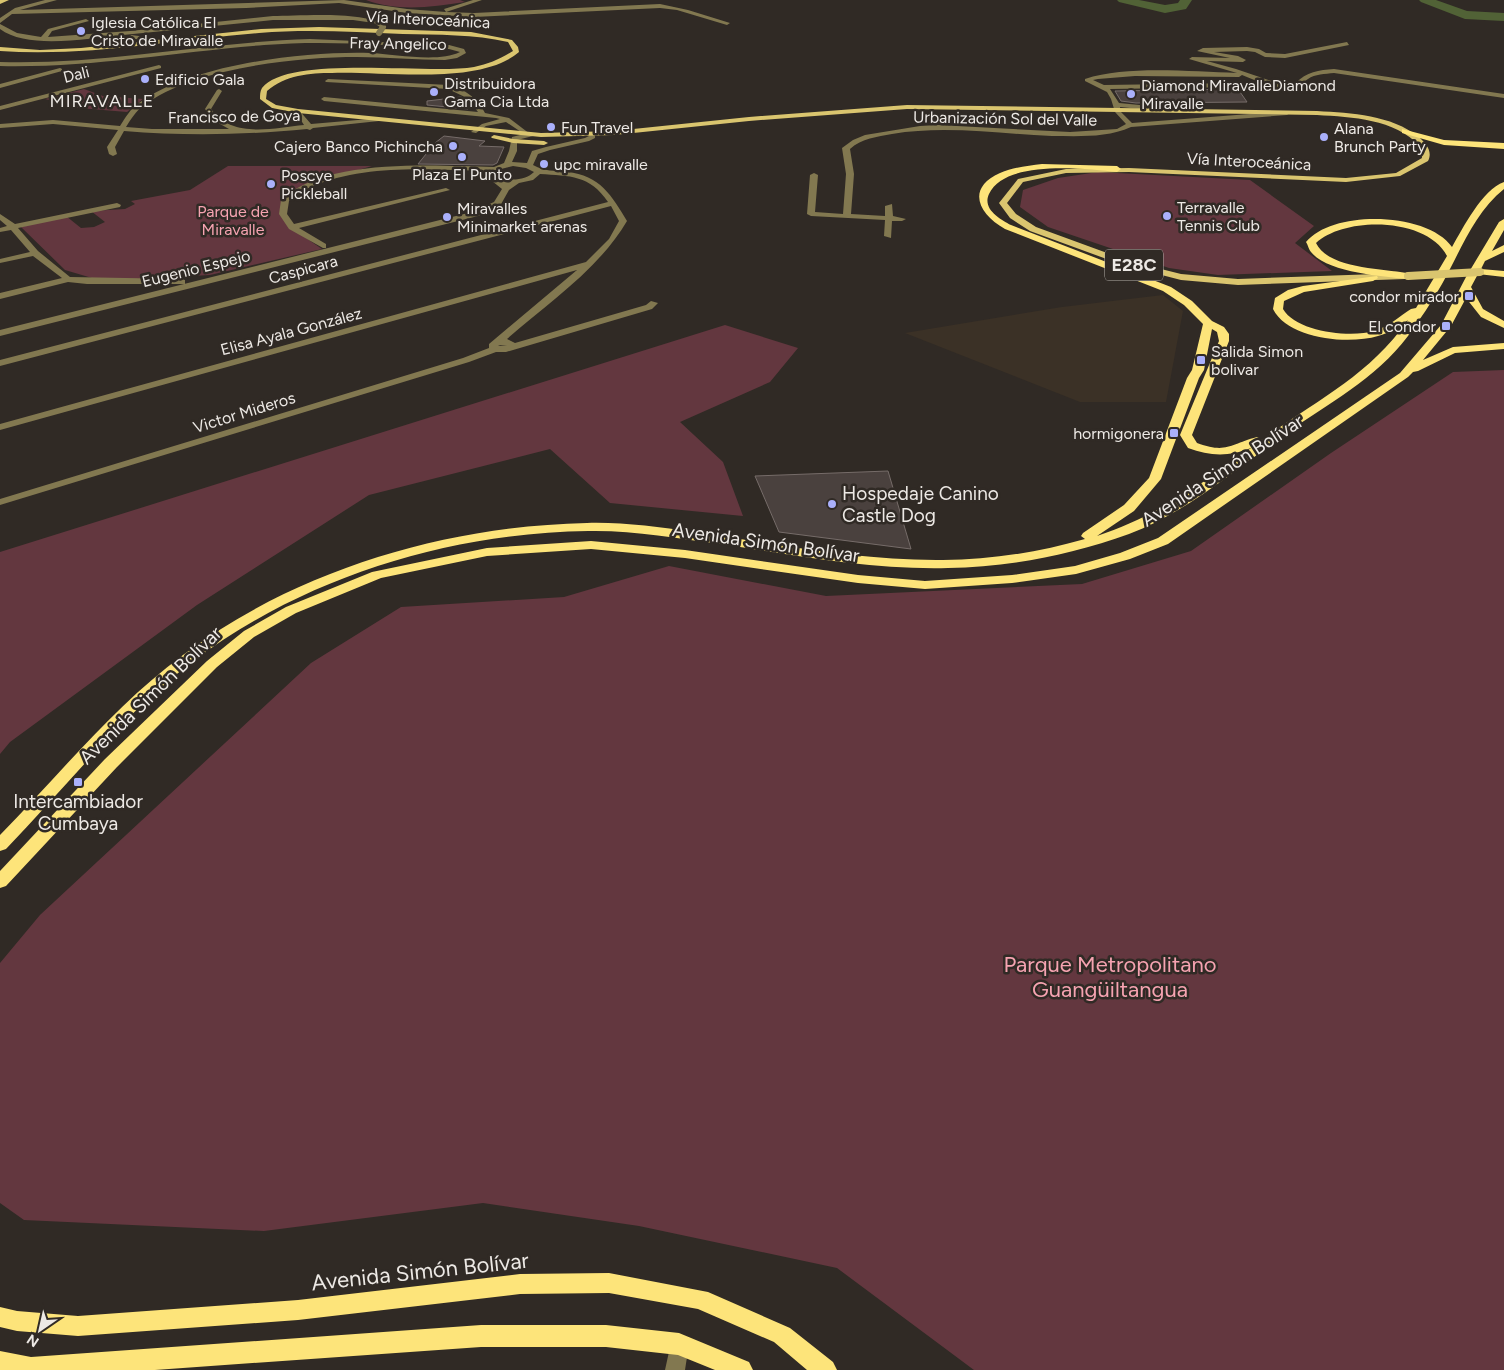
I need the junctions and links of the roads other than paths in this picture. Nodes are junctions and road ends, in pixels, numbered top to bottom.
1 (6, 0) edge
2 (54, 0) edge
3 (479, 0) edge
4 (0, 2) edge
5 (246, 6) junction
6 (12, 12) junction
7 (434, 12) junction
8 (221, 15) dead end
9 (213, 17) dead end
10 (0, 21) edge
11 (86, 21) dead end
12 (727, 23) dead end
13 (0, 26) edge
14 (188, 26) junction
15 (127, 33) junction
16 (185, 38) junction
17 (43, 39) junction
18 (155, 40) junction
19 (368, 43) junction
20 (1347, 44) dead end
21 (98, 47) junction
22 (0, 49) edge
23 (83, 49) junction
24 (86, 63) junction
25 (0, 64) edge
26 (159, 66) dead end
27 (1250, 76) junction
28 (328, 82) dead end
29 (1241, 85) dead end
30 (0, 86) edge
31 (1105, 87) junction
32 (219, 91) dead end
33 (1504, 96) edge
34 (324, 99) dead end
35 (0, 108) edge
36 (1118, 108) junction
37 (298, 111) junction
38 (1295, 113) junction
39 (316, 114) junction
40 (482, 114) junction
41 (790, 117) junction
42 (379, 119) junction
43 (507, 120) junction
44 (356, 121) junction
45 (1130, 125) junction
46 (0, 126) edge
47 (310, 128) junction
48 (123, 129) junction
49 (476, 130) junction
50 (1405, 131) junction
51 (240, 132) junction
52 (527, 133) junction
53 (592, 134) junction
54 (541, 135) junction
55 (513, 141) junction
56 (578, 142) junction
57 (1504, 146) edge
58 (113, 154) dead end
59 (507, 166) junction
60 (529, 166) junction
61 (1118, 170) junction
62 (537, 174) junction
63 (494, 175) junction
64 (814, 175) dead end
65 (518, 181) junction
66 (1504, 186) edge
67 (506, 189) junction
68 (446, 190) dead end
69 (614, 203) junction
70 (118, 205) dead end
71 (889, 206) dead end
72 (0, 216) edge
73 (846, 216) junction
74 (889, 218) junction
75 (902, 219) dead end
76 (1504, 222) edge
77 (13, 227) junction
78 (292, 227) junction
79 (0, 230) edge
80 (888, 236) dead end
81 (323, 246) dead end
82 (1504, 248) edge
83 (35, 253) junction
84 (1452, 256) junction
85 (1483, 259) junction
86 (0, 261) edge
87 (589, 264) junction
88 (1481, 272) joint
89 (1504, 272) edge
90 (554, 274) junction
91 (1408, 276) junction
92 (1373, 278) junction
93 (68, 279) junction
94 (573, 279) junction
95 (201, 282) junction
96 (1466, 287) junction
97 (0, 296) edge
98 (654, 303) dead end
99 (1422, 306) junction
100 (1208, 322) junction
101 (1504, 325) edge
102 (0, 333) edge
103 (497, 346) junction
104 (1504, 346) edge
105 (0, 363) edge
106 (1404, 375) junction
107 (0, 427) edge
108 (1288, 427) junction
109 (0, 502) edge
110 (1065, 549) junction
111 (0, 846) edge
112 (0, 882) edge
113 (0, 1317) edge
114 (678, 1344) junction
115 (0, 1362) edge
116 (674, 1370) edge
117 (741, 1370) edge
118 (825, 1370) edge

1 - 4 main road
2 - 6 street
3 - 7 street
5 - 6 street
5 - 7 street
5 - 8 street
6 - 10 street
7 - 12 street
9 - 14 street
11 - 17 street
13 - 17 street
14 - 15 street
14 - 19 street, bridge
15 - 17 street
15 - 18 street
15 - 21 street
16 - 18 main road, Vía Interoceánica
16 - 23 main road, Vía Interoceánica
16 - 37 main road, Vía Interoceánica
18 - 21 main road, Vía Interoceánica
19 - 24 street, Fray Angelico
19 - 48 street, Fray Angelico
20 - 27 street
21 - 23 main road, Vía Interoceánica
22 - 23 main road, Vía Interoceánica
24 - 25 street, Fray Angelico
24 - 30 street
26 - 35 street, Dali
27 - 31 street
27 - 33 street
28 - 40 street
29 - 31 street
31 - 36 street
32 - 51 street
34 - 40 street
36 - 38 main road, Vía Interoceánica / E28C
36 - 41 main road, Vía Interoceánica / E28C
36 - 45 street
37 - 39 main road, Vía Interoceánica
37 - 47 street
38 - 45 street
38 - 50 main road, Vía Interoceánica / E28C
39 - 42 main road, Vía Interoceánica
39 - 44 main road, Vía Interoceánica
40 - 43 street
41 - 53 main road, Vía Interoceánica
41 - 56 main road, Vía Interoceánica
42 - 44 street, Francisco de Goya
42 - 49 main road, Vía Interoceánica
43 - 49 street
43 - 52 street
44 - 47 street, Francisco de Goya
44 - 49 main road, Vía Interoceánica
45 - 73 street, Urbanización Sol del Valle
46 - 48 street, Francisco de Goya
47 - 51 street, Francisco de Goya
48 - 51 street, Francisco de Goya
48 - 58 street, Fray Angelico
49 - 52 main road, Vía Interoceánica
49 - 55 main road, Vía Interoceánica
50 - 57 highway
50 - 61 main road, Vía Interoceánica / E28C
52 - 54 main road, Vía Interoceánica
53 - 54 main road, Vía Interoceánica
53 - 56 street
54 - 55 street
55 - 56 main road, Vía Interoceánica
55 - 59 street
56 - 60 street
59 - 60 street
59 - 63 street
60 - 62 street
61 - 92 main road, Vía Interoceánica / E28C
61 - 100 highway
62 - 65 street, Victor Mideros
62 - 69 street, Victor Mideros
63 - 65 street
63 - 67 street
63 - 78 street
64 - 73 street
65 - 67 street, Eugenio Espejo
66 - 84 highway, Avenida Simón Bolívar
67 - 95 street, Eugenio Espejo
68 - 78 street
69 - 87 street, Victor Mideros
69 - 105 street, Caspicara
70 - 77 street
71 - 74 street
72 - 77 street
73 - 74 street
74 - 75 street
74 - 80 street
76 - 85 highway, Avenida Simón Bolívar
77 - 79 street
77 - 83 street
78 - 81 street
82 - 85 highway
83 - 86 street
83 - 93 street
84 - 91 highway
84 - 99 highway, Avenida Simón Bolívar
85 - 96 highway, Avenida Simón Bolívar
87 - 90 street, Elisa Ayala González
87 - 94 street, Victor Mideros
88 - 89 highway
88 - 91 main road, Vía Interoceánica / E28C, bridge
90 - 94 street
90 - 107 street, Elisa Ayala González
91 - 92 main road, Vía Interoceánica / E28C
92 - 99 highway
93 - 95 street
93 - 97 street
94 - 103 street, Victor Mideros
95 - 102 street, Eugenio Espejo
96 - 101 highway
96 - 106 highway, Avenida Simón Bolívar
98 - 103 street
99 - 108 highway, Avenida Simón Bolívar
100 - 108 highway
100 - 110 highway
103 - 109 street, Victor Mideros
104 - 106 highway
106 - 112 highway, Avenida Simón Bolívar
108 - 110 highway, Avenida Simón Bolívar
110 - 111 highway, Avenida Simón Bolívar
113 - 118 highway, Avenida Simón Bolívar
114 - 115 highway
114 - 116 street
114 - 117 highway

